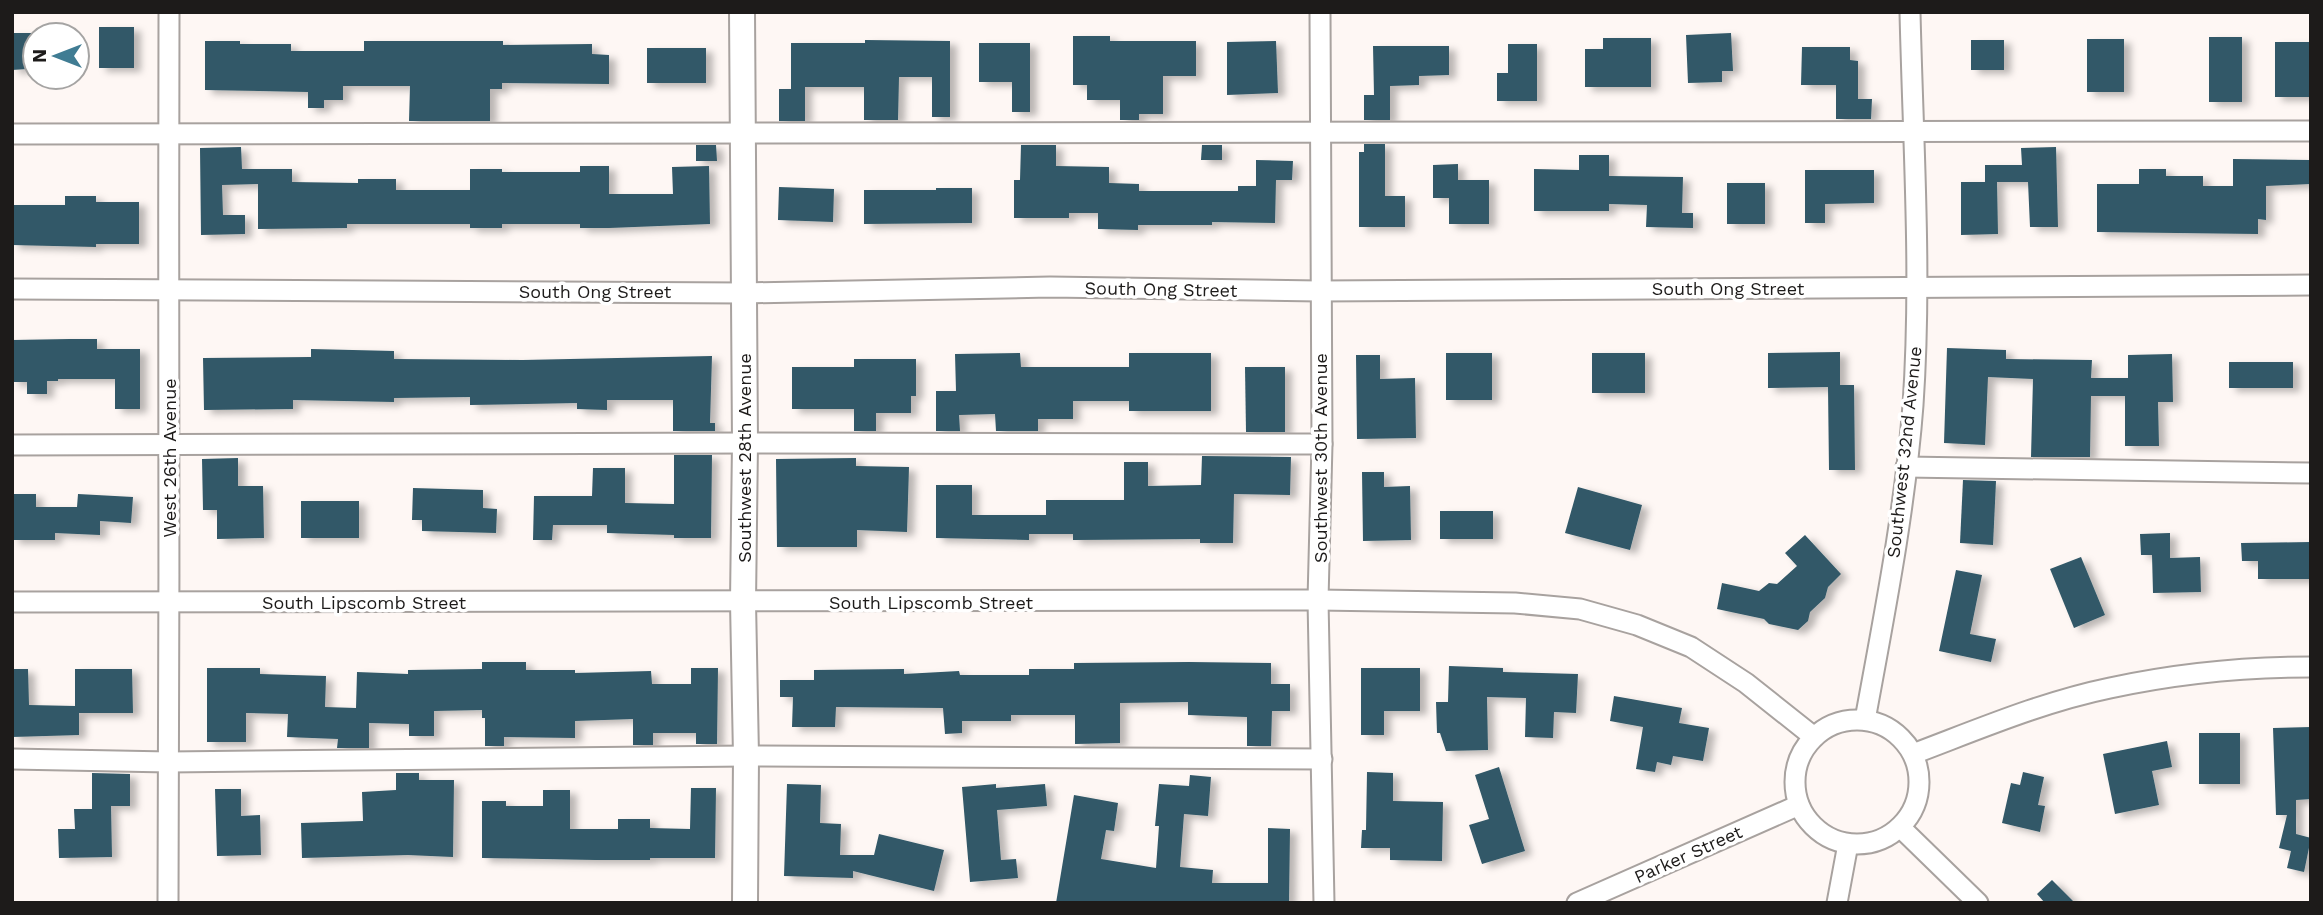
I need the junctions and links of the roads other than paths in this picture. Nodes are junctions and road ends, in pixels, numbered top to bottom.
1 (169, 12) edge
2 (741, 12) edge
3 (1320, 12) edge
4 (1910, 12) edge
5 (1913, 130) junction
6 (1320, 131) junction
7 (2311, 131) edge
8 (742, 132) junction
9 (12, 134) edge
10 (168, 134) junction
11 (2311, 285) edge
12 (1918, 286) junction
13 (168, 288) junction
14 (12, 289) edge
15 (1320, 290) junction
16 (744, 293) junction
17 (745, 443) junction
18 (1322, 444) junction
19 (12, 446) edge
20 (169, 446) junction
21 (1906, 467) junction
22 (2311, 473) edge
23 (1318, 600) junction
24 (12, 602) edge
25 (170, 602) junction
26 (743, 602) junction
27 (2311, 667) edge
28 (1865, 720) junction
29 (1814, 737) junction
30 (1913, 754) junction
31 (746, 756) junction
32 (12, 759) edge
33 (1322, 759) junction
34 (169, 762) junction
35 (1799, 805) junction
36 (1900, 827) junction
37 (1848, 844) junction
38 (168, 903) edge
39 (745, 903) edge
40 (1324, 903) edge
41 (1577, 903) edge
42 (1837, 903) edge
43 (1978, 903) edge

1 - 10 street, West 26th Avenue
2 - 8 main road, Southwest 28th Avenue
3 - 6 street, Southwest 30th Avenue
4 - 5 street, Southwest 32nd Avenue
5 - 6 street
5 - 7 street
5 - 12 street, Southwest 32nd Avenue
6 - 8 street
6 - 15 street, Southwest 30th Avenue
8 - 10 street
8 - 16 main road, Southwest 28th Avenue
9 - 10 street
10 - 13 street, West 26th Avenue
11 - 12 street, South Ong Street
12 - 15 street, South Ong Street
12 - 21 street, Southwest 32nd Avenue
13 - 14 street, South Ong Street
13 - 16 street, South Ong Street
13 - 20 street, West 26th Avenue
15 - 16 street, South Ong Street
15 - 18 street, Southwest 30th Avenue
16 - 17 main road, Southwest 28th Avenue
17 - 18 street
17 - 20 street
17 - 26 main road, Southwest 28th Avenue
18 - 23 street, Southwest 30th Avenue
19 - 20 street
20 - 25 street, West 26th Avenue
21 - 22 street
21 - 28 street, Southwest 32nd Avenue
23 - 26 street, South Lipscomb Street
23 - 29 street, South Lipscomb Street
23 - 33 street, Southwest 30th Avenue
24 - 25 street, South Lipscomb Street
25 - 26 street, South Lipscomb Street
25 - 34 street, West 26th Avenue
26 - 31 main road, Southwest 28th Avenue
27 - 30 street
28 - 29 street
28 - 30 street
29 - 35 street
30 - 36 street
31 - 33 street
31 - 34 street
31 - 39 main road, Southwest 28th Avenue
32 - 34 street
33 - 40 street, Southwest 30th Avenue
34 - 38 street, West 26th Avenue
35 - 37 street
35 - 41 street, Parker Street
36 - 37 street
36 - 43 street
37 - 42 street

